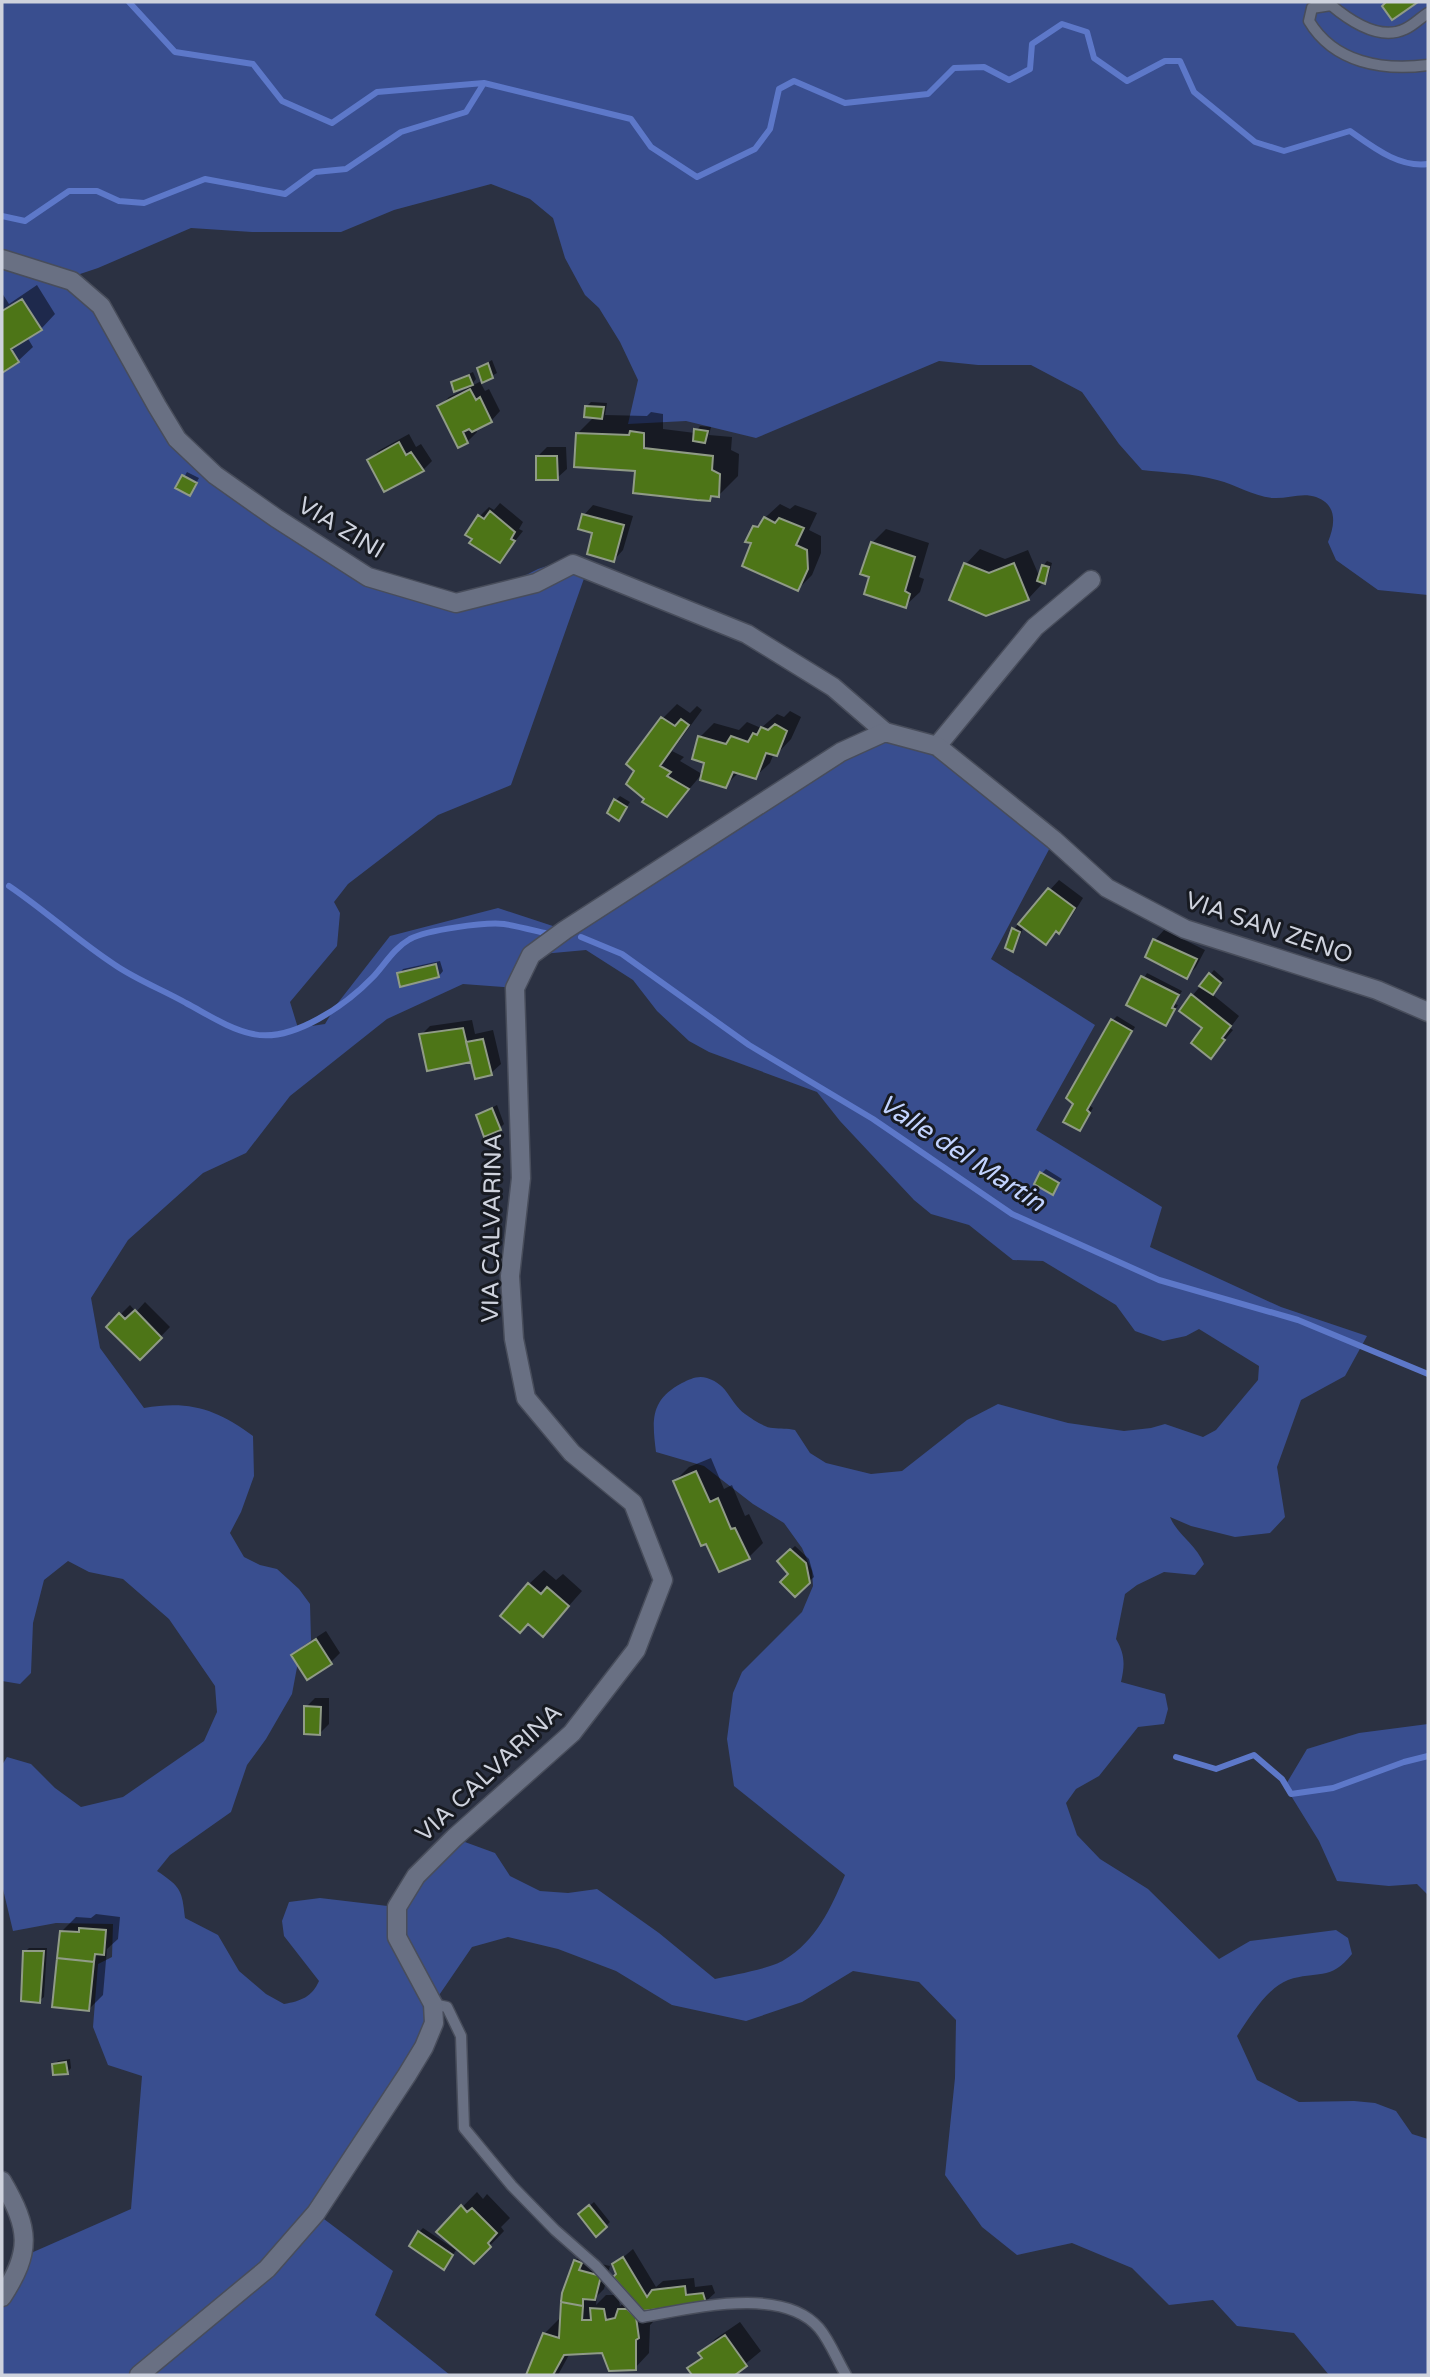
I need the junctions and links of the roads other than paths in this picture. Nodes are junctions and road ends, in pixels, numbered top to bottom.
1 (1428, 13) edge
2 (1428, 65) edge
3 (2, 259) edge
4 (1091, 580) dead end
5 (885, 732) junction
6 (937, 746) junction
7 (1428, 1012) edge
8 (433, 2004) junction
9 (2, 2181) edge
10 (2, 2297) edge
11 (138, 2375) edge
12 (846, 2375) edge

1 - 2 lane
3 - 5 street, VIA ZINI
4 - 6 street
5 - 6 street
5 - 8 street, VIA CALVARINA
6 - 7 street, VIA SAN ZENO
8 - 11 street
8 - 12 lane
9 - 10 street

